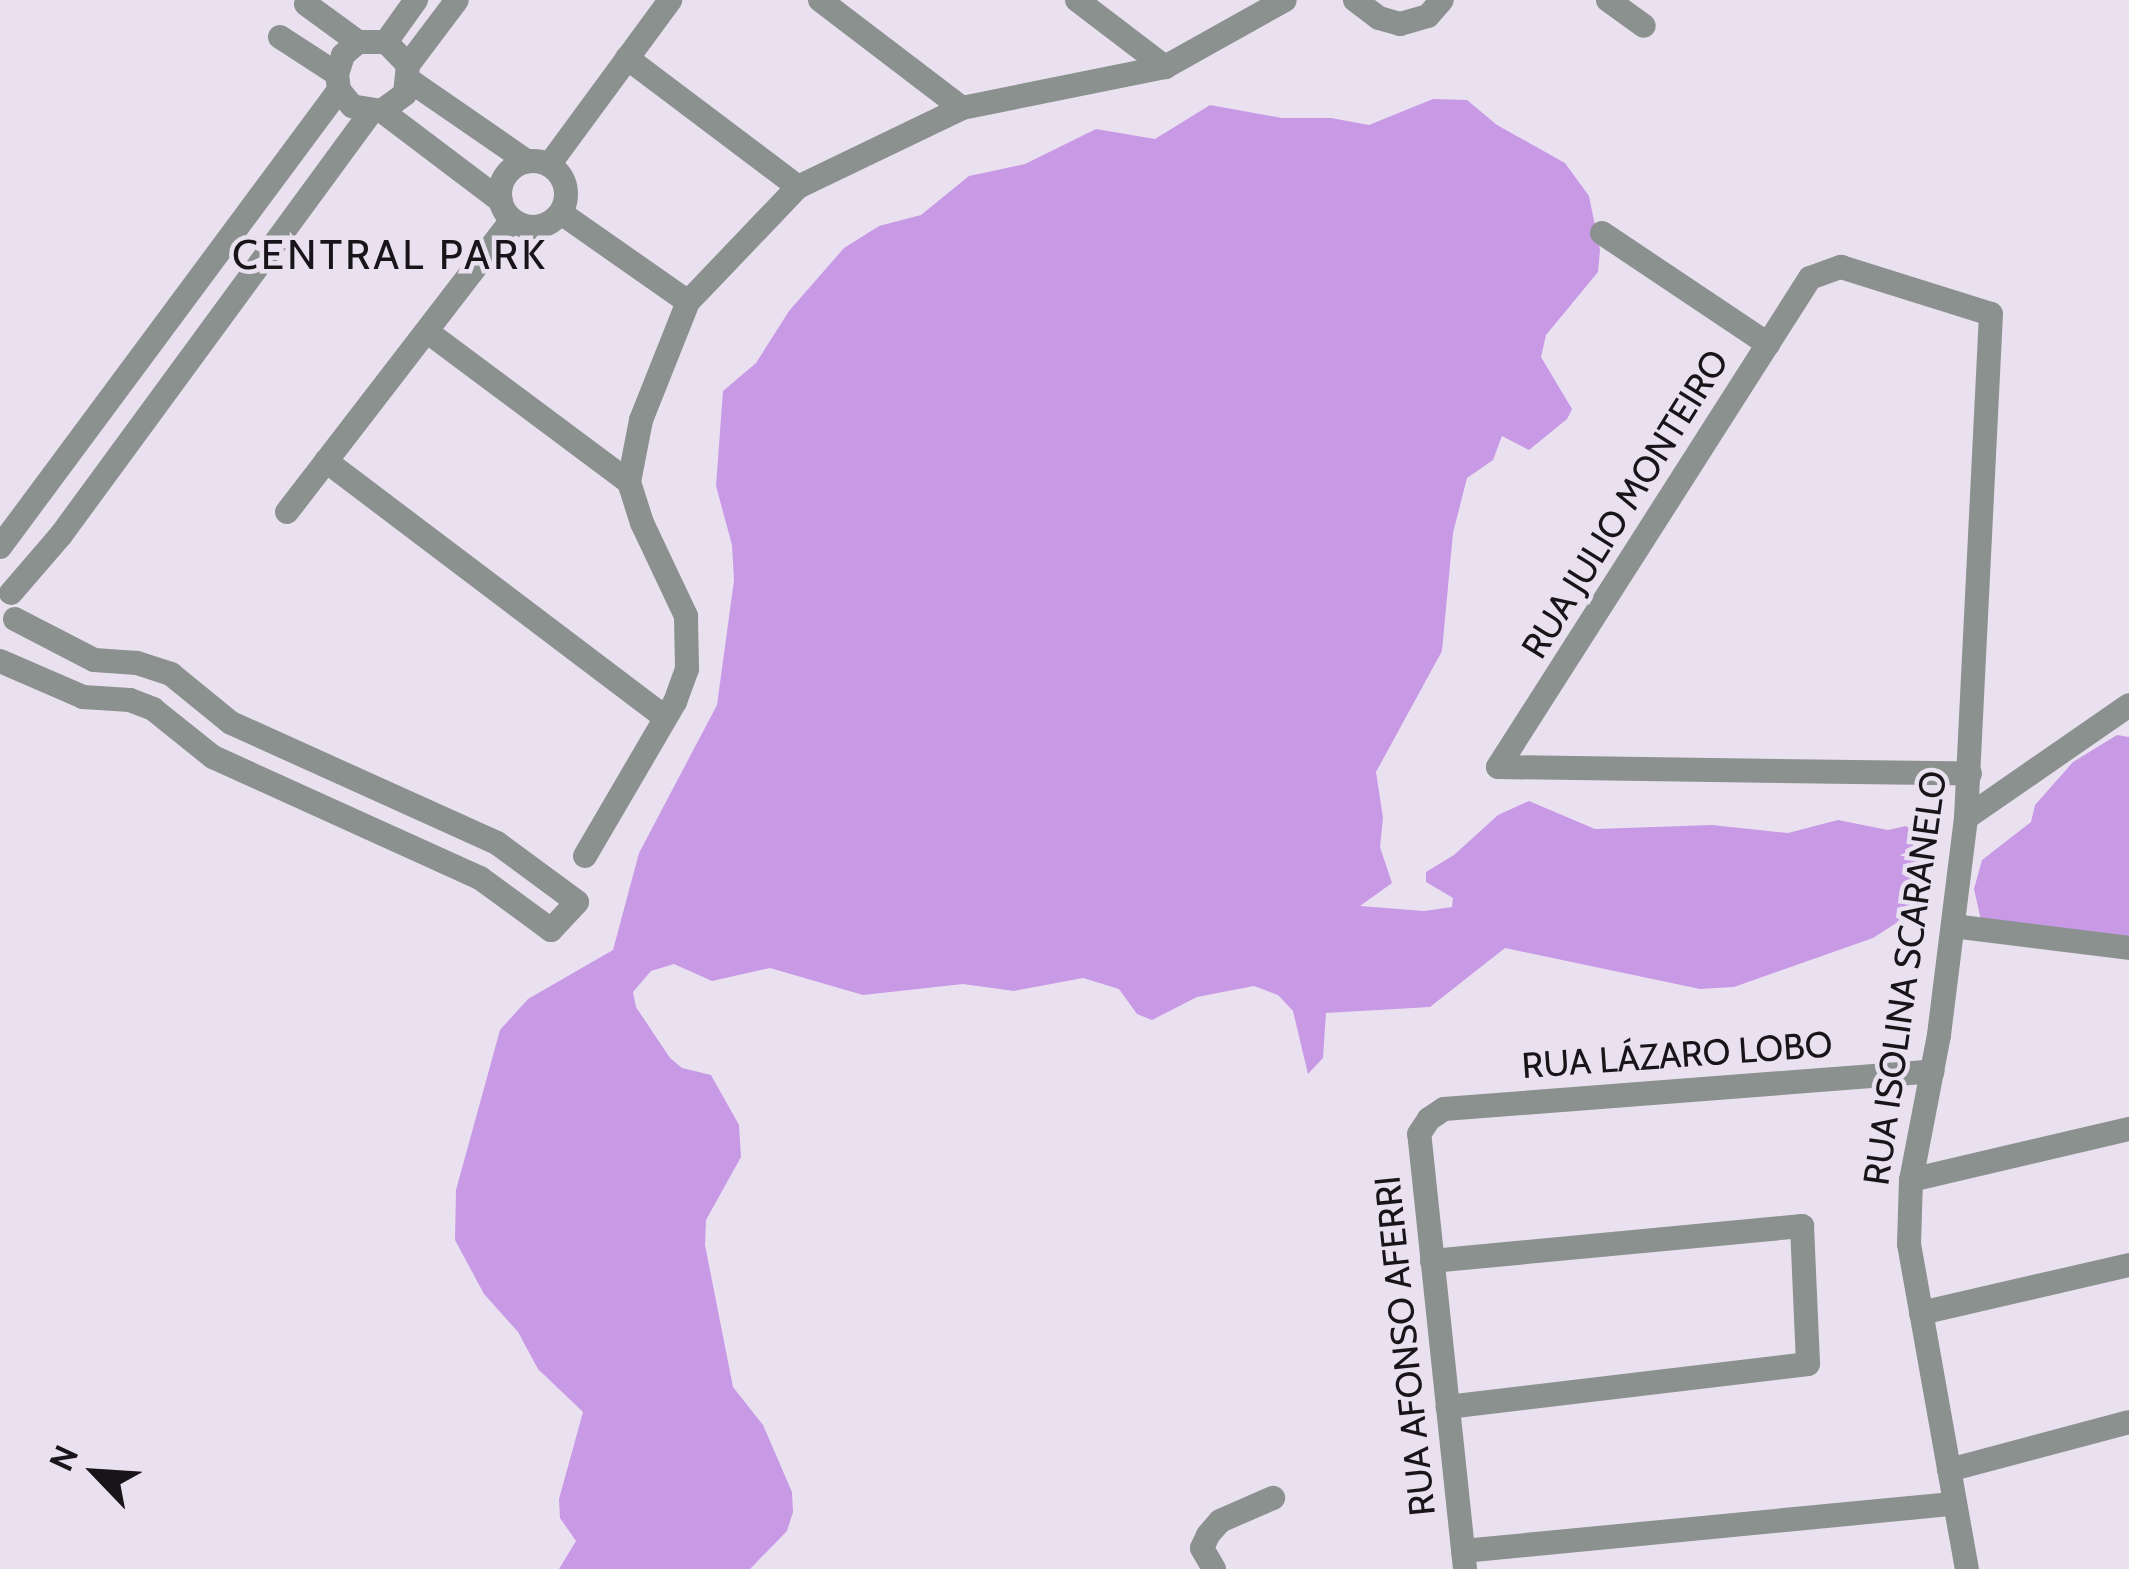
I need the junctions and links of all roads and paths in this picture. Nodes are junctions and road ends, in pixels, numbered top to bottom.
1 (416, 0) edge
2 (457, 0) edge
3 (670, 0) edge
4 (820, 0) edge
5 (1077, 0) edge
6 (1285, 0) edge
7 (1354, 0) edge
8 (1442, 0) edge
9 (1608, 0) edge
10 (307, 4) dead end
11 (1644, 26) dead end
12 (280, 37) dead end
13 (386, 41) junction
14 (358, 42) junction
15 (627, 58) junction
16 (1165, 67) junction
17 (409, 73) junction
18 (338, 82) junction
19 (962, 108) junction
20 (376, 112) junction
21 (537, 162) junction
22 (798, 187) junction
23 (507, 211) junction
24 (561, 213) junction
25 (1602, 233) dead end
26 (1810, 278) joint
27 (688, 302) junction
28 (429, 332) junction
29 (1768, 344) junction
30 (326, 461) junction
31 (629, 482) junction
32 (287, 512) dead end
33 (0, 547) edge
34 (5, 587) edge
35 (15, 619) junction
36 (0, 642) edge
37 (0, 661) edge
38 (2129, 705) edge
39 (665, 717) junction
40 (1970, 774) junction
41 (1966, 818) junction
42 (585, 856) dead end
43 (1953, 926) junction
44 (2129, 949) edge
45 (1934, 1071) junction
46 (1429, 1119) joint
47 (2129, 1129) edge
48 (1911, 1180) junction
49 (1432, 1261) junction
50 (2129, 1265) edge
51 (1921, 1313) junction
52 (1448, 1407) junction
53 (2129, 1422) edge
54 (1949, 1470) junction
55 (1273, 1498) dead end
56 (1955, 1504) junction
57 (1464, 1560) edge
58 (1214, 1569) edge
59 (1966, 1569) edge

1 - 13 street
2 - 17 street
3 - 15 street
4 - 19 street
5 - 16 street
6 - 16 street
7 - 8 street
9 - 11 street
10 - 14 street
12 - 18 street
13 - 14 street
13 - 17 street
14 - 18 street
15 - 21 street
15 - 22 street
16 - 19 street
17 - 20 street
17 - 21 street
18 - 20 street
18 - 33 street
19 - 22 street
20 - 23 street
20 - 34 street
21 - 23 street
21 - 24 street
22 - 27 street
23 - 24 street
23 - 28 street
24 - 27 street
25 - 29 street
26 - 29 street, RUA JULIO MONTEIRO
26 - 40 street, RUA ISOLINA SCARANELO
27 - 31 street
28 - 30 street
28 - 31 street
29 - 40 street, RUA JULIO MONTEIRO
30 - 32 street
30 - 39 street
31 - 39 street
34 - 35 street
35 - 36 street
35 - 37 street
38 - 41 street
39 - 42 street
40 - 41 street, RUA ISOLINA SCARANELO
41 - 43 street, RUA ISOLINA SCARANELO
43 - 44 street
43 - 45 street, RUA ISOLINA SCARANELO
45 - 46 street, RUA LÁZARO LOBO
45 - 48 street, RUA ISOLINA SCARANELO
46 - 49 street, RUA AFONSO AFERRI
47 - 48 street
48 - 51 street, RUA ISOLINA SCARANELO
49 - 52 street, RUA AFONSO AFERRI
49 - 52 street
50 - 51 street
51 - 54 street, RUA ISOLINA SCARANELO
52 - 57 street, RUA AFONSO AFERRI
53 - 54 street
54 - 56 street, RUA ISOLINA SCARANELO
55 - 58 street
56 - 57 street
56 - 59 street, RUA ISOLINA SCARANELO

